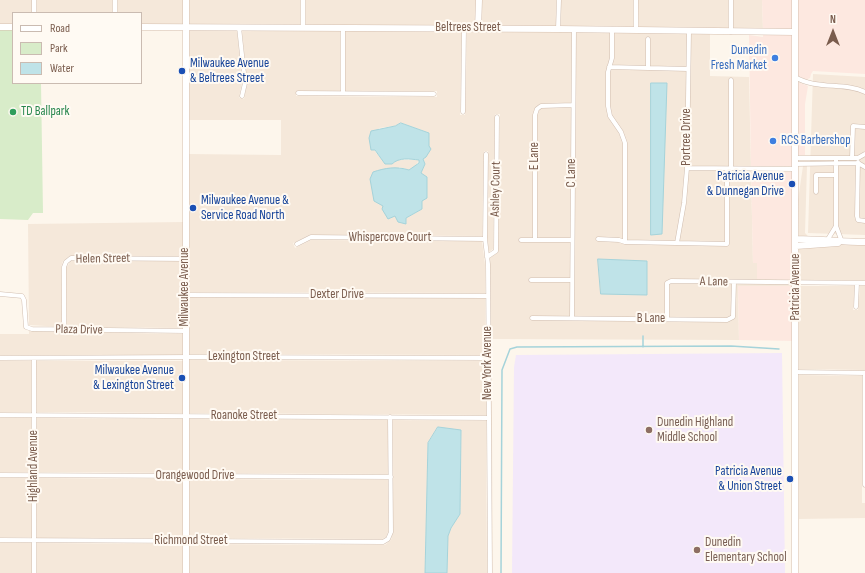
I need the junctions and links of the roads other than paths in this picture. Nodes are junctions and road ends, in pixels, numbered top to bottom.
1 (34, 0) edge
2 (115, 0) edge
3 (186, 0) edge
4 (303, 0) edge
5 (479, 0) edge
6 (558, 0) edge
7 (636, 0) edge
8 (731, 0) edge
9 (795, 0) edge
10 (34, 12) edge
11 (115, 12) edge
12 (0, 27) edge
13 (12, 27) edge
14 (142, 27) edge
15 (186, 27) junction
16 (239, 27) junction
17 (303, 28) junction
18 (343, 28) junction
19 (464, 28) junction
20 (478, 29) junction
21 (558, 29) junction
22 (574, 29) junction
23 (612, 29) junction
24 (636, 30) junction
25 (689, 31) junction
26 (731, 32) junction
27 (795, 32) junction
28 (648, 39) dead end
29 (609, 67) junction
30 (648, 68) junction
31 (688, 69) junction
32 (795, 77) junction
33 (731, 80) dead end
34 (865, 92) edge
35 (298, 94) dead end
36 (343, 94) junction
37 (434, 94) dead end
38 (242, 96) dead end
39 (573, 105) junction
40 (463, 112) dead end
41 (497, 117) dead end
42 (865, 127) edge
43 (486, 154) dead end
44 (865, 154) edge
45 (836, 158) junction
46 (852, 158) junction
47 (858, 158) junction
48 (858, 163) junction
49 (795, 164) junction
50 (836, 164) junction
51 (865, 167) edge
52 (687, 168) junction
53 (729, 169) junction
54 (836, 175) junction
55 (816, 192) dead end
56 (865, 221) edge
57 (836, 226) junction
58 (484, 238) junction
59 (796, 239) junction
60 (828, 239) junction
61 (521, 240) dead end
62 (535, 240) junction
63 (572, 240) junction
64 (598, 240) dead end
65 (625, 242) junction
66 (842, 242) junction
67 (865, 242) edge
68 (677, 243) junction
69 (297, 244) dead end
70 (796, 246) junction
71 (487, 256) junction
72 (185, 258) junction
73 (531, 280) dead end
74 (572, 280) junction
75 (734, 282) junction
76 (796, 283) junction
77 (857, 283) junction
78 (865, 283) edge
79 (0, 294) edge
80 (185, 294) junction
81 (488, 296) junction
82 (856, 307) dead end
83 (532, 318) dead end
84 (572, 318) junction
85 (668, 319) junction
86 (64, 330) junction
87 (185, 331) junction
88 (0, 358) edge
89 (34, 358) junction
90 (185, 358) junction
91 (488, 358) junction
92 (796, 372) junction
93 (865, 373) edge
94 (0, 415) edge
95 (34, 415) junction
96 (185, 416) junction
97 (390, 417) junction
98 (488, 418) junction
99 (0, 475) edge
100 (34, 475) junction
101 (185, 476) junction
102 (391, 477) junction
103 (865, 485) edge
104 (0, 540) edge
105 (34, 540) junction
106 (185, 541) junction
107 (34, 573) edge
108 (186, 573) edge
109 (490, 573) edge
110 (795, 573) edge

1 - 10 street
2 - 11 street
3 - 15 street, Milwaukee Avenue
4 - 17 street
5 - 20 street
6 - 21 street
7 - 24 street
8 - 26 street
9 - 27 street, Patricia Avenue
12 - 13 street
14 - 15 street, Beltrees Street
15 - 16 street, Beltrees Street
15 - 72 street, Milwaukee Avenue
16 - 17 street, Beltrees Street
16 - 38 street
17 - 18 street, Beltrees Street
18 - 19 street, Beltrees Street
18 - 36 street
19 - 20 street, Beltrees Street
19 - 40 street
20 - 21 street, Beltrees Street
21 - 22 street, Beltrees Street
22 - 23 street, Beltrees Street
22 - 39 street, C Lane
23 - 24 street, Beltrees Street
23 - 29 street
24 - 25 street, Beltrees Street
25 - 26 street, Beltrees Street
25 - 31 street, Portree Drive
26 - 27 street, Beltrees Street
27 - 32 street, Patricia Avenue
28 - 30 street
29 - 30 street
29 - 65 street
30 - 31 street
31 - 52 street, Portree Drive
32 - 34 street
32 - 49 street, Patricia Avenue
33 - 53 street
35 - 36 street
36 - 37 street
39 - 62 street, E Lane
39 - 63 street, C Lane
41 - 71 street, Ashley Court
42 - 46 street
43 - 58 street, New York Avenue
44 - 47 street
45 - 46 street
45 - 49 street
45 - 50 street
46 - 47 street
47 - 48 street
48 - 50 street
48 - 51 street
48 - 56 street
49 - 50 street
49 - 53 street
49 - 59 street, Patricia Avenue
50 - 54 street
52 - 53 street
52 - 68 street, Portree Drive
53 - 68 street
54 - 55 street
54 - 57 street
57 - 60 street
57 - 66 street
58 - 69 street, Whispercove Court
58 - 71 street, New York Avenue
59 - 60 street
59 - 70 street, Patricia Avenue
60 - 66 street
61 - 62 street
62 - 63 street
63 - 74 street, C Lane
64 - 65 street
65 - 68 street
66 - 67 street
66 - 70 street
70 - 76 street, Patricia Avenue
71 - 81 street, New York Avenue
72 - 80 street, Milwaukee Avenue
72 - 86 street, Helen Street
73 - 74 street
74 - 84 street, C Lane
75 - 76 street, A Lane
75 - 85 street, B Lane
75 - 85 street, A Lane
76 - 77 street, A Lane
76 - 92 street, Patricia Avenue
77 - 78 street, A Lane
77 - 82 street
79 - 86 street, Plaza Drive
80 - 81 street, Dexter Drive
80 - 87 street, Milwaukee Avenue
81 - 91 street, New York Avenue
83 - 84 street, B Lane
84 - 85 street, B Lane
86 - 87 street, Plaza Drive
87 - 90 street, Milwaukee Avenue
88 - 89 street, Lexington Street
89 - 90 street, Lexington Street
89 - 95 street, Highland Avenue
90 - 91 street, Lexington Street
90 - 96 street, Milwaukee Avenue
91 - 98 street, New York Avenue
92 - 93 street
92 - 110 street, Patricia Avenue
93 - 103 street
94 - 95 street, Roanoke Street
95 - 96 street, Roanoke Street
95 - 100 street, Highland Avenue
96 - 97 street, Roanoke Street
96 - 101 street, Milwaukee Avenue
97 - 98 street, Roanoke Street
97 - 102 street
98 - 109 street, New York Avenue
99 - 100 street, Orangewood Drive
100 - 101 street, Orangewood Drive
100 - 105 street, Highland Avenue
101 - 102 street, Orangewood Drive
101 - 106 street, Milwaukee Avenue
102 - 106 street, Richmond Street
104 - 105 street, Richmond Street
105 - 106 street, Richmond Street
105 - 107 street, Highland Avenue
106 - 108 street, Milwaukee Avenue

